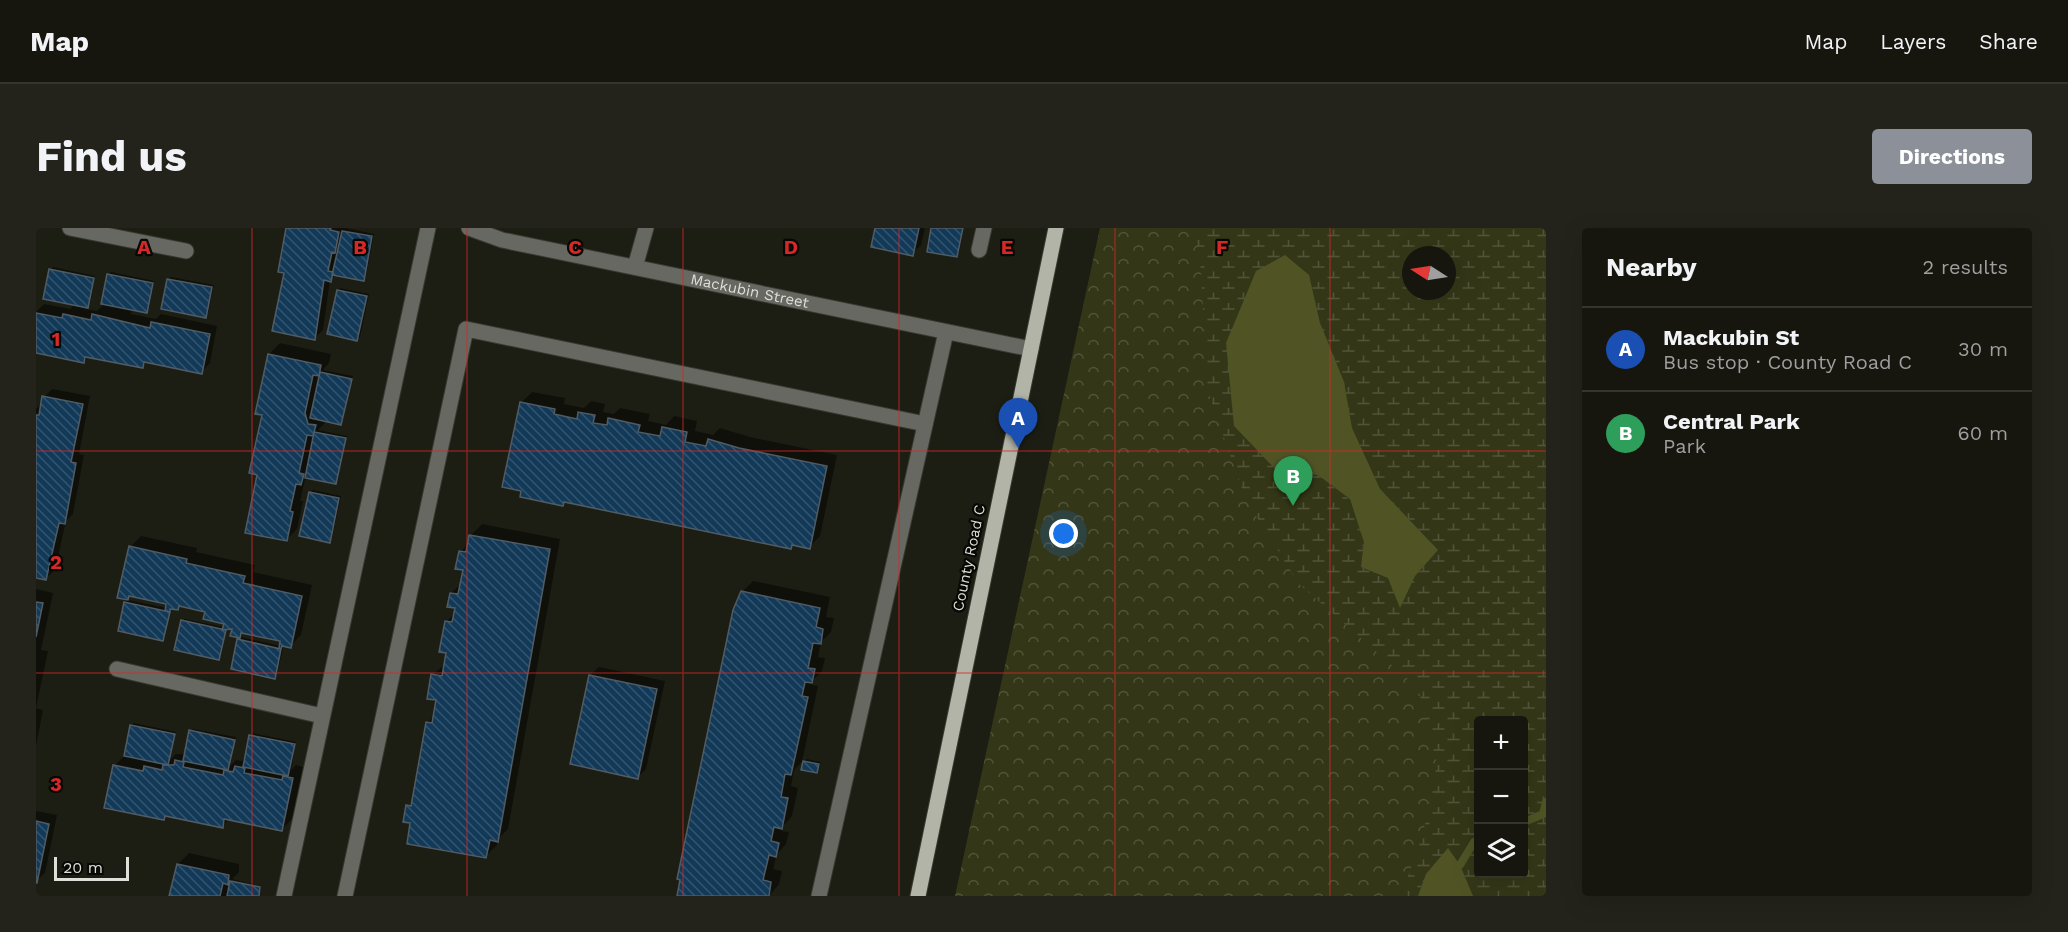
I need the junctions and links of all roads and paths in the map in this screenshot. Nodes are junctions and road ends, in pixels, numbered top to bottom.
1 (70, 228) edge
2 (428, 228) edge
3 (469, 228) edge
4 (646, 228) edge
5 (984, 228) edge
6 (1056, 228) edge
7 (979, 250) dead end
8 (186, 251) dead end
9 (635, 267) junction
10 (946, 332) junction
11 (1031, 349) junction
12 (925, 424) junction
13 (117, 669) dead end
14 (322, 717) junction
15 (284, 896) edge
16 (345, 896) edge
17 (819, 896) edge
18 (918, 896) edge

1 - 8 street
2 - 14 street
3 - 9 street, Mackubin Street
4 - 9 street
5 - 7 street
6 - 11 main road, County Road C
9 - 10 street, Mackubin Street
10 - 11 street, Mackubin Street
10 - 12 street
11 - 18 main road, County Road C
12 - 16 street
12 - 17 street
13 - 14 street
14 - 15 street

